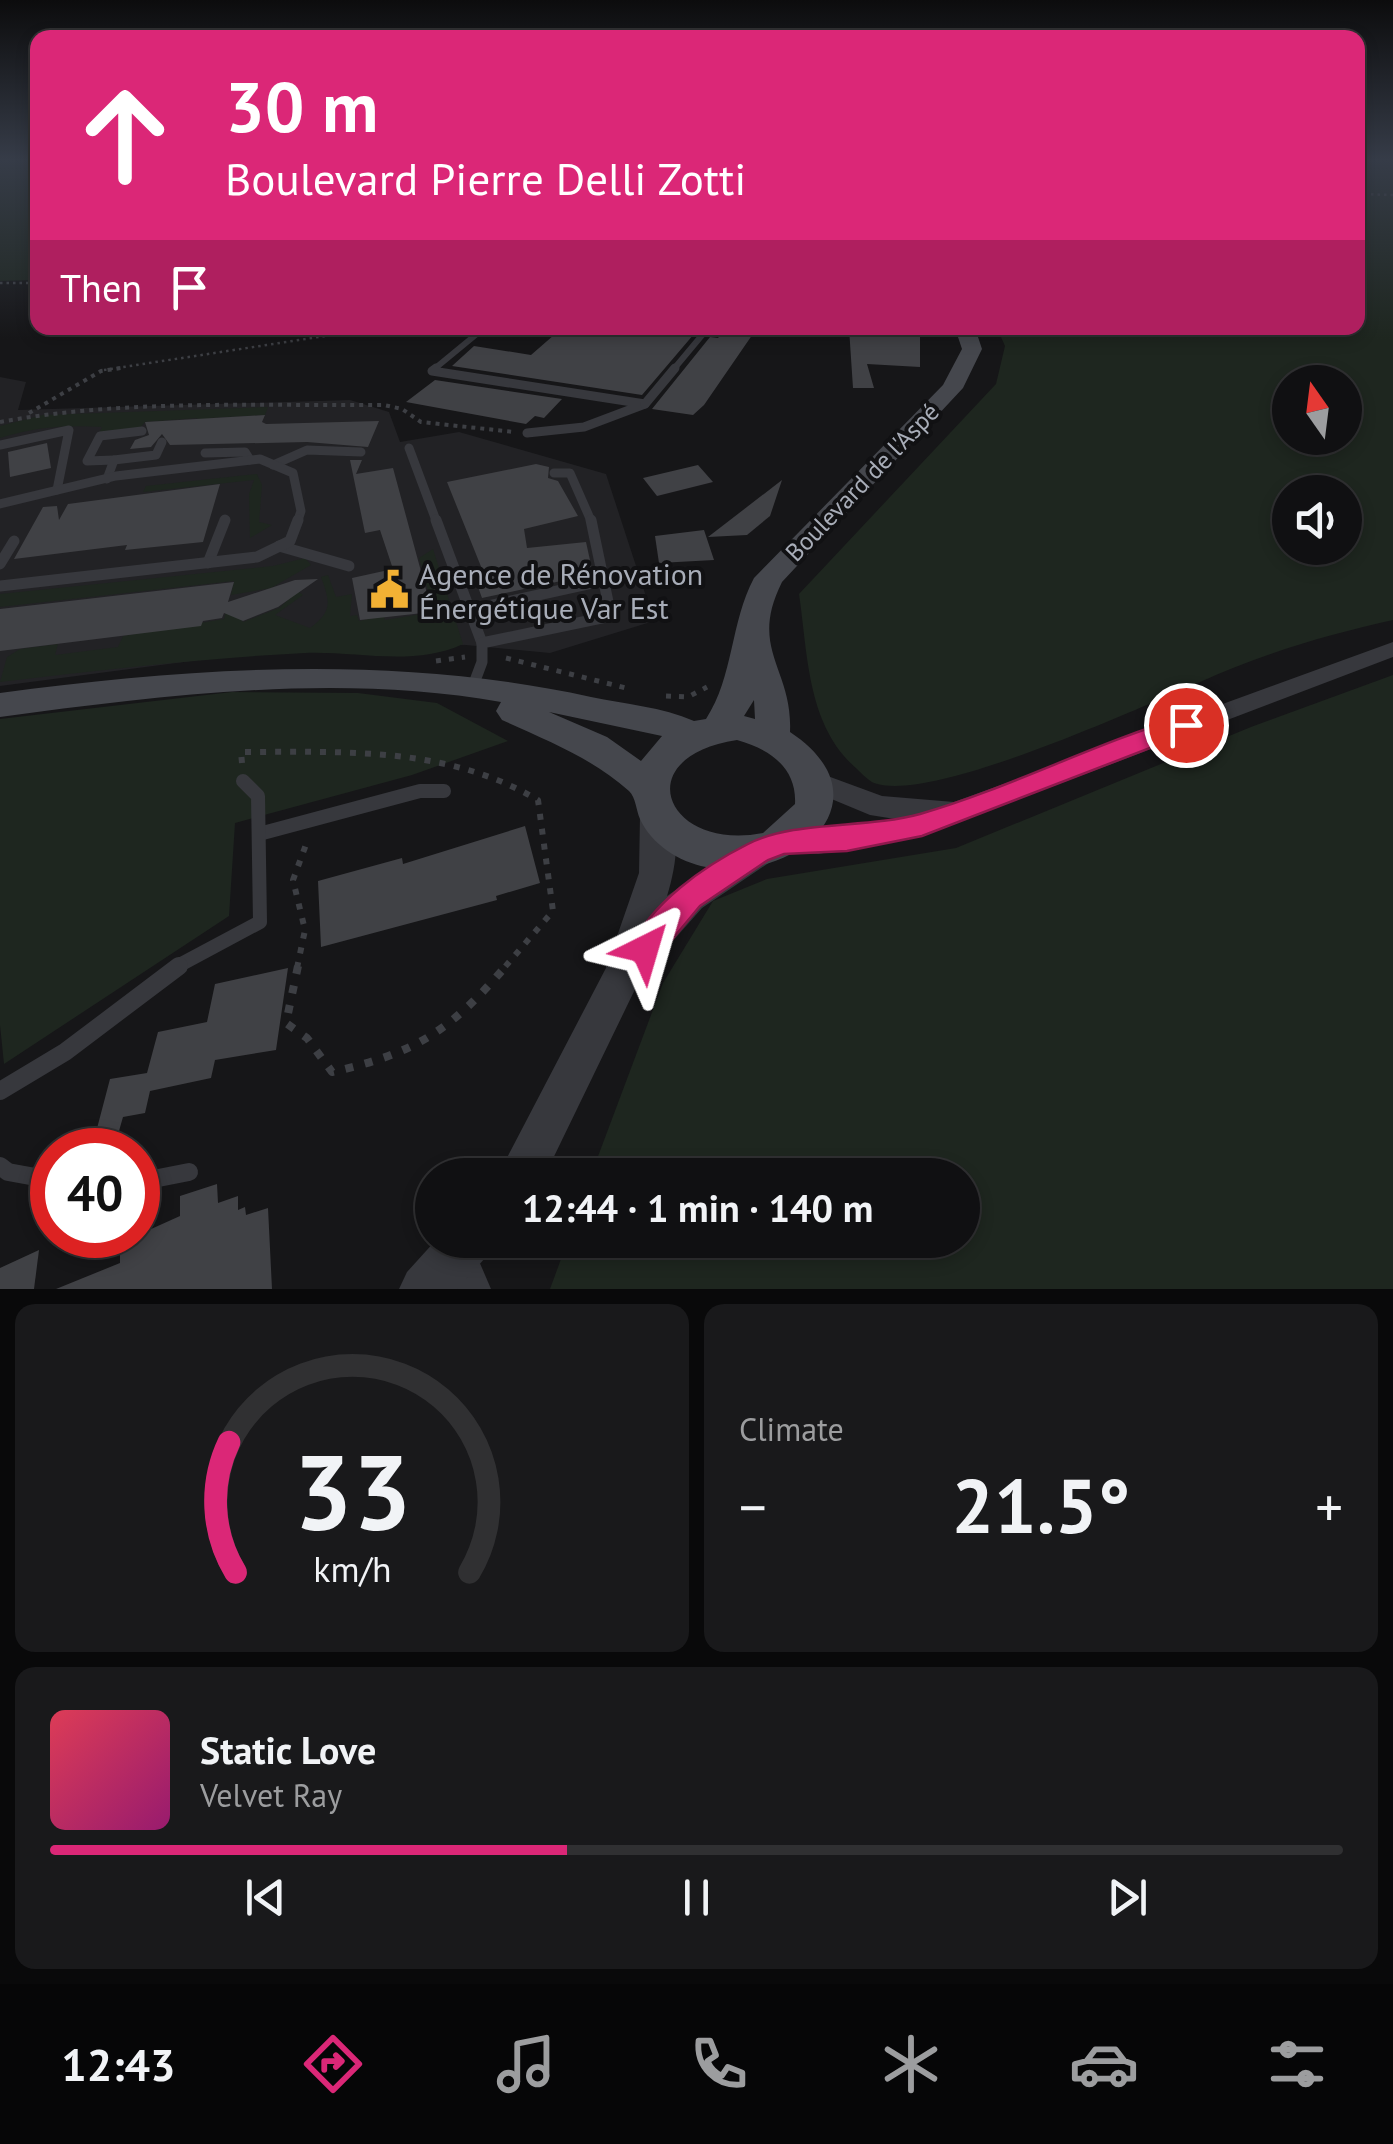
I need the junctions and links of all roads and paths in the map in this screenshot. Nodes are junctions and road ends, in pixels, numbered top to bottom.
1 (30, 282) edge
2 (0, 284) edge
3 (331, 335) edge
4 (476, 335) edge
5 (702, 335) edge
6 (967, 335) edge
7 (645, 404) junction
8 (27, 415) junction
9 (0, 422) edge
10 (142, 431) dead end
11 (527, 433) joint
12 (162, 442) dead end
13 (0, 445) edge
14 (409, 448) dead end
15 (361, 452) dead end
16 (205, 453) dead end
17 (114, 460) junction
18 (250, 460) junction
19 (274, 465) junction
20 (554, 472) dead end
21 (107, 478) junction
22 (56, 490) junction
23 (0, 504) edge
24 (226, 520) dead end
25 (14, 541) dead end
26 (279, 546) junction
27 (208, 563) junction
28 (0, 564) edge
29 (348, 566) dead end
30 (607, 580) junction
31 (0, 586) edge
32 (469, 610) junction
33 (750, 638) junction
34 (482, 644) junction
35 (1393, 649) edge
36 (506, 658) dead end
37 (714, 679) dead end
38 (414, 682) junction
39 (472, 686) junction
40 (637, 692) dead end
41 (653, 694) dead end
42 (0, 704) edge
43 (705, 731) junction
44 (772, 736) junction
45 (244, 781) joint
46 (814, 781) junction
47 (444, 790) dead end
48 (653, 801) junction
49 (952, 811) junction
50 (307, 821) junction
51 (259, 834) junction
52 (770, 847) junction
53 (623, 974) junction
54 (0, 1091) edge
55 (530, 1158) edge
56 (0, 1166) edge
57 (189, 1172) dead end
58 (30, 1176) edge
59 (160, 1178) edge
60 (465, 1261) edge
61 (424, 1289) edge

1 - 2 path
3 - 8 path
4 - 7 lane
5 - 7 lane
6 - 33 main road, Boulevard de l'Aspé
7 - 11 lane
8 - 9 path
8 - 11 path
10 - 17 lane
12 - 17 lane
13 - 22 lane
14 - 32 lane
15 - 19 lane
16 - 18 lane
17 - 21 lane
18 - 19 lane
18 - 21 lane
19 - 26 lane
20 - 30 lane
21 - 22 lane
22 - 23 lane
24 - 27 lane
25 - 28 lane
26 - 27 lane
26 - 29 lane
27 - 31 lane
30 - 32 lane
30 - 34 lane
32 - 34 lane
33 - 43 main road, Boulevard de l'Aspé
33 - 44 main road
34 - 39 lane
35 - 49 street
36 - 40 path
37 - 41 path
38 - 39 main road
38 - 42 main road
38 - 48 main road
39 - 43 main road
43 - 44 main road
43 - 48 main road
44 - 46 main road
45 - 50 path
45 - 51 lane
46 - 49 street
46 - 52 main road
47 - 50 lane
48 - 52 main road
48 - 53 street
49 - 52 street
50 - 51 lane
51 - 54 lane
52 - 53 street
53 - 55 street
56 - 58 lane
57 - 59 lane
60 - 61 street

